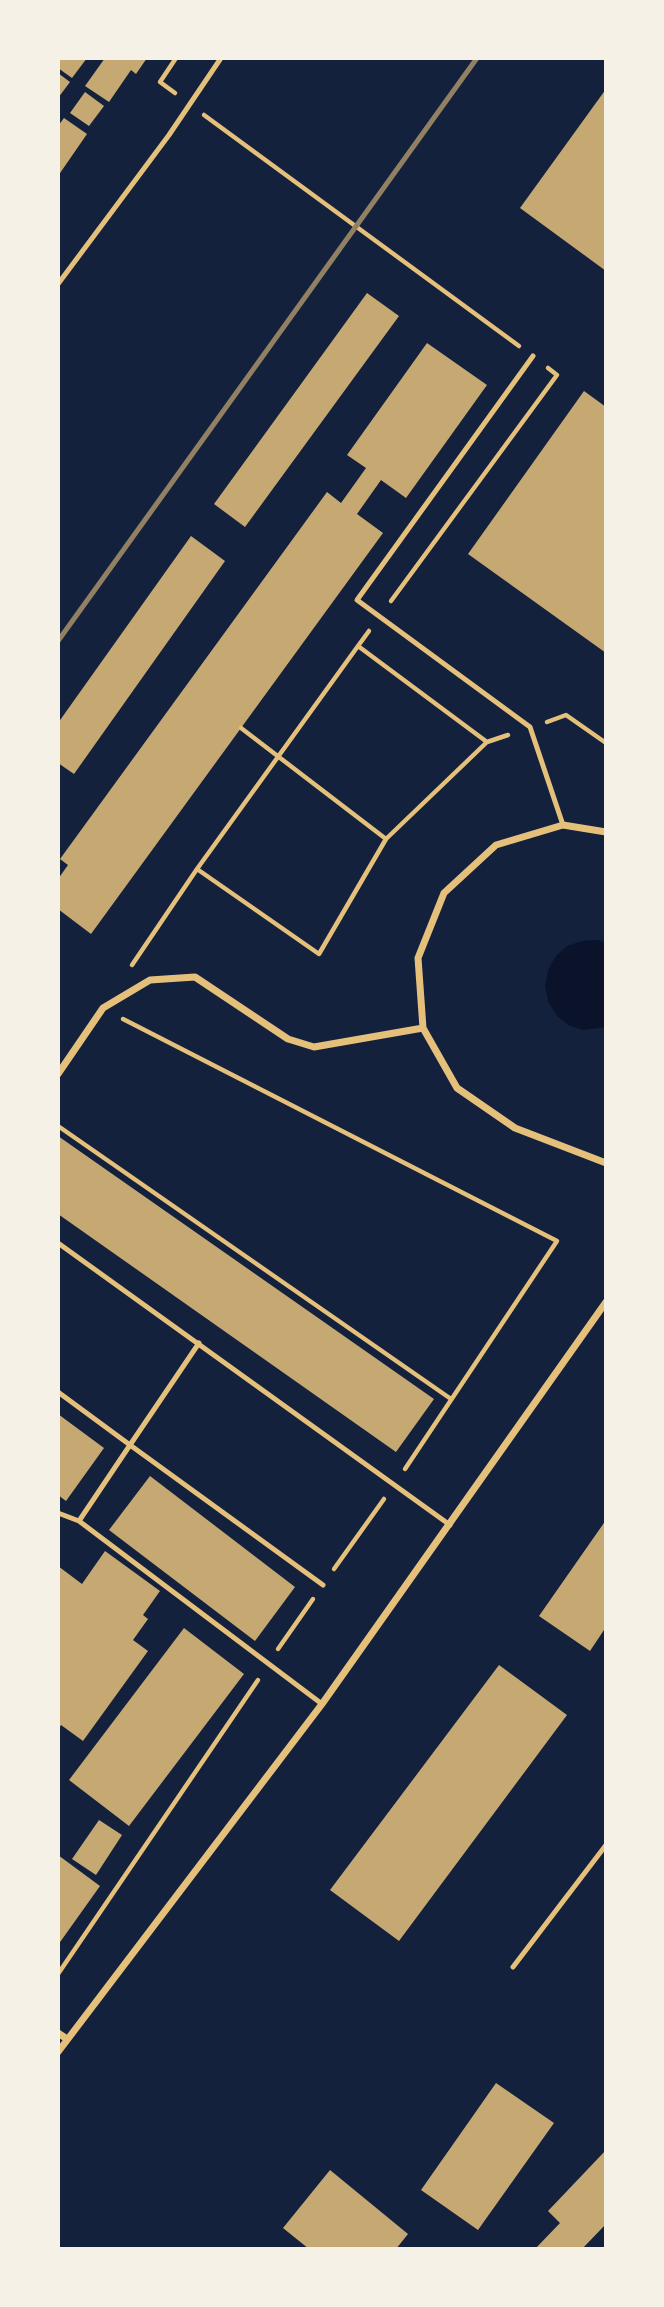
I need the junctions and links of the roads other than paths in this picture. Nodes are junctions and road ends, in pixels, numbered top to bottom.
1 (221, 58) edge
2 (58, 284) edge
3 (533, 356) road end
4 (562, 825) junction
5 (606, 832) edge
6 (423, 1027) junction
7 (58, 1074) edge
8 (606, 1163) edge
9 (58, 1243) edge
10 (606, 1302) edge
11 (199, 1343) junction
12 (58, 1392) edge
13 (130, 1445) junction
14 (58, 1513) edge
15 (79, 1521) junction
16 (450, 1525) junction
17 (323, 1585) dead end
18 (322, 1704) junction
19 (606, 1844) edge
20 (513, 1967) dead end
21 (58, 2033) edge
22 (67, 2039) junction
23 (58, 2052) edge

1 - 2 lane
3 - 4 lane
4 - 5 street
4 - 6 street
6 - 7 street
6 - 8 street
9 - 11 lane
10 - 16 street
11 - 13 lane
11 - 16 lane
12 - 13 lane
13 - 15 lane
13 - 17 lane
14 - 15 lane
15 - 18 lane
16 - 18 street
18 - 22 street
19 - 20 lane
21 - 22 street
22 - 23 street

